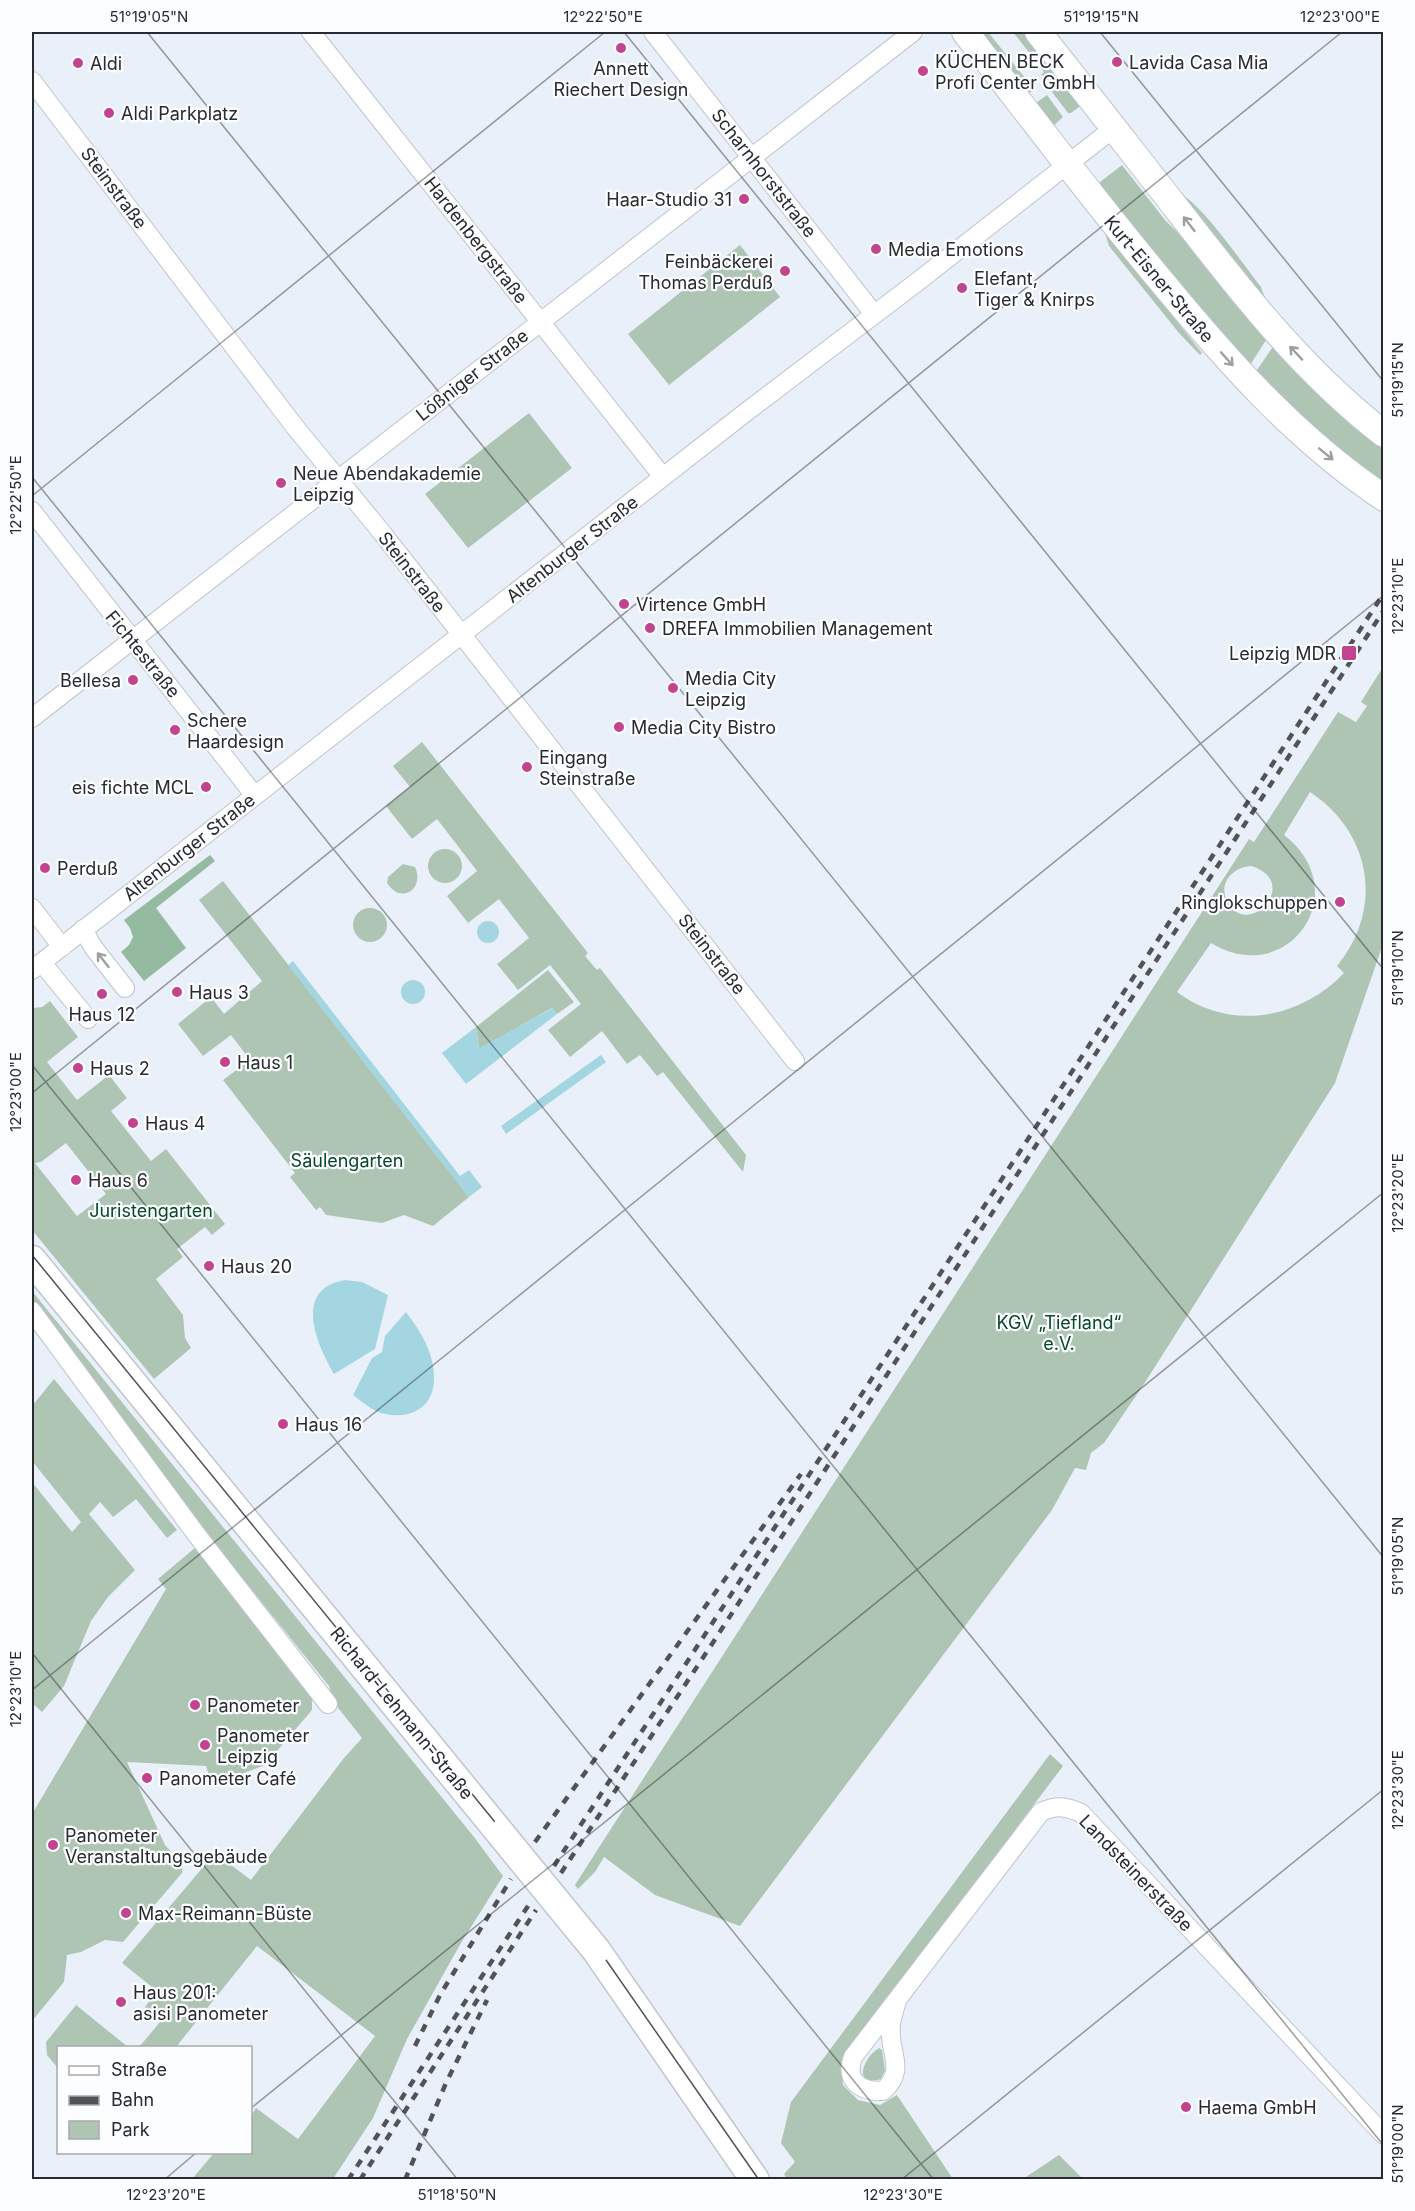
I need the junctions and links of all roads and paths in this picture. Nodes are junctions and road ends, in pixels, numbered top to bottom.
1 (311, 32) edge
2 (653, 32) edge
3 (913, 32) edge
4 (964, 32) edge
5 (1038, 32) edge
6 (32, 81) edge
7 (1114, 128) junction
8 (752, 158) junction
9 (1067, 163) junction
10 (874, 314) junction
11 (540, 322) junction
12 (1383, 434) edge
13 (663, 477) junction
14 (338, 479) junction
15 (1383, 498) edge
16 (32, 512) edge
17 (462, 636) junction
18 (132, 640) junction
19 (32, 718) edge
20 (255, 796) junction
21 (32, 908) edge
22 (83, 929) junction
23 (62, 947) junction
24 (37, 967) edge
25 (125, 988) dead end
26 (88, 1019) dead end
27 (795, 1061) dead end
28 (32, 1260) edge
29 (32, 1311) edge
30 (328, 1704) dead end
31 (897, 2001) dead end
32 (1383, 2135) edge
33 (755, 2180) edge

1 - 11 street, Hardenbergstraße
2 - 8 street, Scharnhorststraße
3 - 8 street, Lößniger Straße
4 - 9 main road, Kurt-Eisner-Straße
5 - 7 main road
6 - 14 street, Steinstraße
7 - 9 street, Altenburger Straße
12 -> 7 main road
8 - 10 street, Scharnhorststraße
8 - 11 street, Lößniger Straße
9 - 10 street, Altenburger Straße
9 -> 15 main road, Kurt-Eisner-Straße
10 - 13 street, Altenburger Straße
11 - 13 street, Hardenbergstraße
11 - 14 street, Lößniger Straße
13 - 17 street, Altenburger Straße
14 - 17 street, Steinstraße
14 - 18 street, Lößniger Straße
16 - 18 street, Fichtestraße
17 - 20 street, Altenburger Straße
17 - 27 street, Steinstraße
18 - 19 street, Lößniger Straße
18 - 20 street, Fichtestraße
20 - 22 street, Altenburger Straße
21 - 23 street
22 - 23 street, Altenburger Straße
25 -> 22 street
23 - 24 street, Altenburger Straße
24 - 26 street
28 - 33 main road, Richard-Lehmann-Straße, bridge
29 - 30 street
31 - 32 street, Landsteinerstraße

